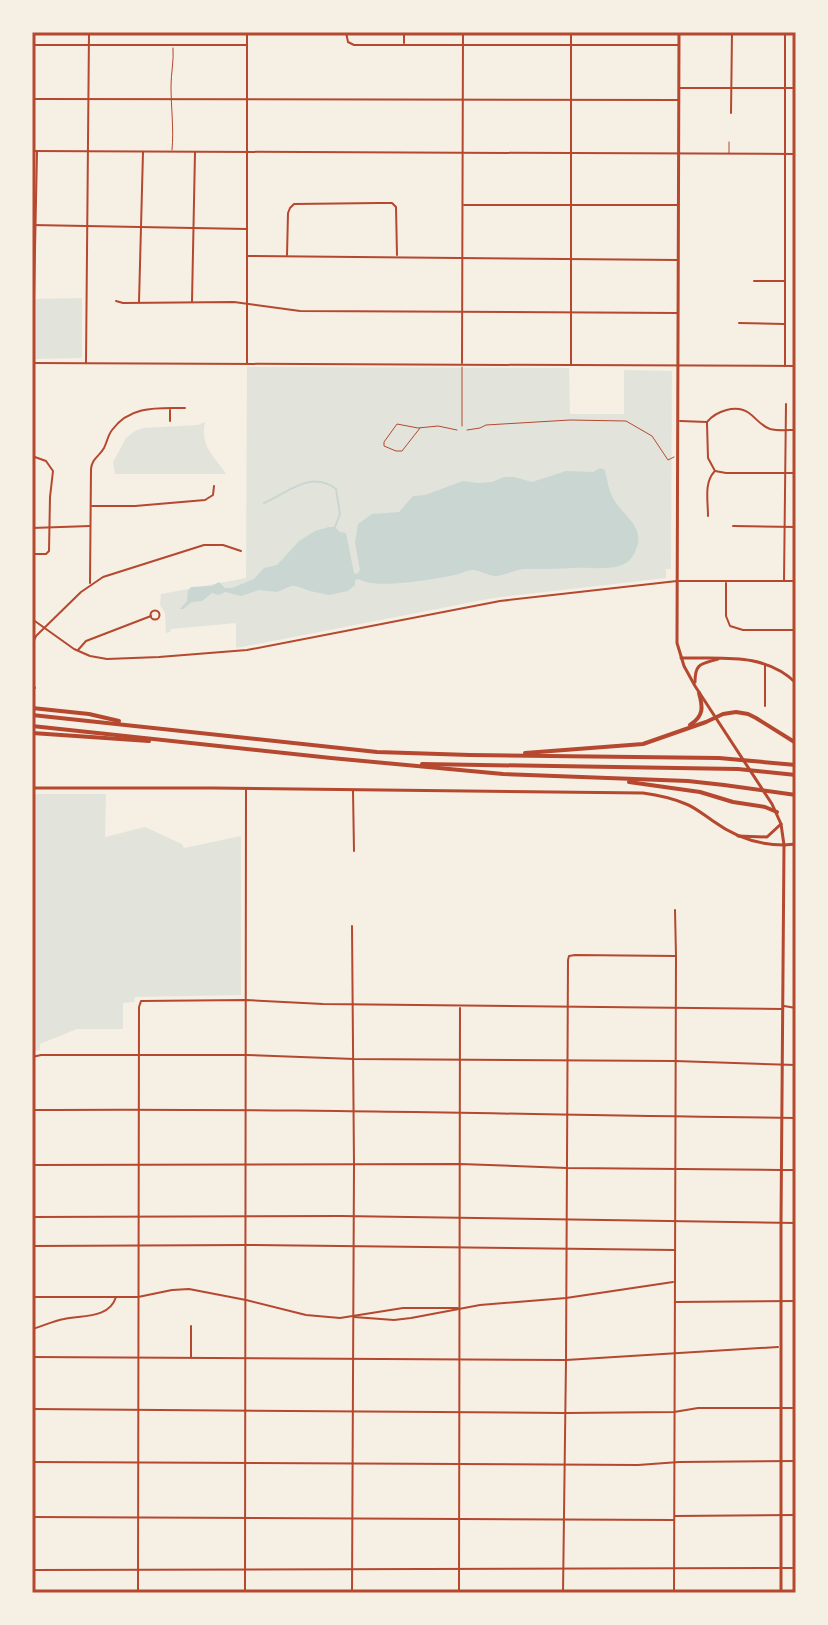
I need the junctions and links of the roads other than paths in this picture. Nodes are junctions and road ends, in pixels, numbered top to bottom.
1 (89, 32) edge
2 (247, 32) edge
3 (346, 32) edge
4 (404, 32) edge
5 (463, 32) edge
6 (571, 32) edge
7 (679, 32) edge
8 (732, 32) edge
9 (785, 32) edge
10 (32, 45) edge
11 (89, 45) junction
12 (172, 45) junction
13 (247, 45) junction
14 (404, 45) junction
15 (463, 45) junction
16 (679, 45) junction
17 (571, 46) junction
18 (679, 88) junction
19 (731, 88) junction
20 (785, 88) junction
21 (796, 88) edge
22 (89, 98) junction
23 (172, 98) junction
24 (247, 98) junction
25 (32, 99) edge
26 (463, 99) junction
27 (571, 99) junction
28 (678, 100) junction
29 (731, 113) dead end
30 (729, 142) dead end
31 (34, 151) edge
32 (89, 151) junction
33 (143, 151) junction
34 (172, 151) junction
35 (195, 151) junction
36 (247, 151) junction
37 (463, 152) junction
38 (570, 152) junction
39 (678, 152) junction
40 (729, 153) junction
41 (784, 153) junction
42 (796, 154) edge
43 (463, 205) junction
44 (570, 205) junction
45 (678, 205) junction
46 (33, 225) edge
47 (88, 226) junction
48 (141, 227) junction
49 (194, 228) junction
50 (247, 229) junction
51 (247, 256) junction
52 (287, 257) junction
53 (397, 257) junction
54 (463, 258) junction
55 (570, 259) junction
56 (678, 260) junction
57 (754, 281) dead end
58 (785, 281) junction
59 (34, 298) edge
60 (116, 301) dead end
61 (139, 302) junction
62 (192, 302) junction
63 (247, 303) junction
64 (463, 312) junction
65 (571, 312) junction
66 (678, 313) junction
67 (739, 323) dead end
68 (785, 324) junction
69 (32, 363) edge
70 (86, 363) junction
71 (247, 364) junction
72 (462, 364) junction
73 (571, 365) junction
74 (678, 366) junction
75 (785, 366) junction
76 (796, 366) edge
77 (786, 404) dead end
78 (170, 408) junction
79 (185, 408) dead end
80 (677, 420) junction
81 (170, 421) dead end
82 (707, 422) junction
83 (462, 426) dead end
84 (420, 428) junction
85 (457, 430) dead end
86 (467, 430) dead end
87 (786, 430) junction
88 (796, 430) edge
89 (32, 456) edge
90 (677, 457) junction
91 (715, 471) junction
92 (785, 473) junction
93 (796, 473) edge
94 (214, 486) dead end
95 (91, 506) junction
96 (708, 516) dead end
97 (91, 526) junction
98 (733, 526) dead end
99 (785, 527) junction
100 (796, 527) edge
101 (32, 528) edge
102 (49, 528) junction
103 (241, 551) dead end
104 (32, 554) edge
105 (726, 580) junction
106 (677, 581) junction
107 (784, 581) junction
108 (796, 581) edge
109 (90, 585) junction
110 (34, 590) edge
111 (151, 616) dead end
112 (32, 618) edge
113 (44, 626) junction
114 (796, 630) edge
115 (32, 647) edge
116 (77, 651) junction
117 (681, 658) junction
118 (718, 659) junction
119 (765, 663) junction
120 (32, 665) edge
121 (32, 683) edge
122 (796, 683) edge
123 (695, 686) junction
124 (35, 688) dead end
125 (699, 693) junction
126 (765, 706) dead end
127 (32, 708) edge
128 (32, 715) edge
129 (716, 717) junction
130 (137, 725) junction
131 (32, 726) edge
132 (679, 732) junction
133 (32, 733) edge
134 (796, 743) edge
135 (222, 747) junction
136 (492, 755) junction
137 (376, 762) junction
138 (796, 765) edge
139 (796, 775) edge
140 (595, 779) junction
141 (32, 788) edge
142 (246, 788) junction
143 (353, 789) junction
144 (796, 795) edge
145 (777, 812) junction
146 (781, 824) junction
147 (738, 836) junction
148 (796, 844) edge
149 (784, 845) junction
150 (354, 851) dead end
151 (675, 910) dead end
152 (352, 926) dead end
153 (676, 956) junction
154 (246, 1000) junction
155 (354, 1004) junction
156 (460, 1006) junction
157 (568, 1006) junction
158 (675, 1008) junction
159 (783, 1008) junction
160 (796, 1008) edge
161 (139, 1054) junction
162 (246, 1055) junction
163 (32, 1057) edge
164 (354, 1059) junction
165 (460, 1060) junction
166 (567, 1061) junction
167 (675, 1061) junction
168 (782, 1064) junction
169 (796, 1065) edge
170 (139, 1109) junction
171 (246, 1109) junction
172 (32, 1110) edge
173 (354, 1112) junction
174 (460, 1112) junction
175 (567, 1114) junction
176 (675, 1116) junction
177 (782, 1118) junction
178 (796, 1118) edge
179 (139, 1163) junction
180 (246, 1164) junction
181 (354, 1164) junction
182 (460, 1164) junction
183 (32, 1165) edge
184 (567, 1168) junction
185 (675, 1169) junction
186 (781, 1170) junction
187 (796, 1170) edge
188 (139, 1216) junction
189 (246, 1216) junction
190 (32, 1217) edge
191 (354, 1217) junction
192 (460, 1218) junction
193 (566, 1220) junction
194 (675, 1221) junction
195 (781, 1222) junction
196 (796, 1223) edge
197 (139, 1245) junction
198 (246, 1245) junction
199 (32, 1246) edge
200 (354, 1246) junction
201 (460, 1247) junction
202 (566, 1249) junction
203 (675, 1250) junction
204 (674, 1282) junction
205 (32, 1297) edge
206 (116, 1297) junction
207 (138, 1297) junction
208 (566, 1298) junction
209 (246, 1300) junction
210 (796, 1301) edge
211 (674, 1302) junction
212 (780, 1302) junction
213 (460, 1309) junction
214 (353, 1316) junction
215 (191, 1326) dead end
216 (32, 1329) edge
217 (781, 1347) junction
218 (674, 1353) junction
219 (32, 1357) edge
220 (138, 1357) junction
221 (191, 1358) junction
222 (246, 1358) junction
223 (352, 1358) junction
224 (460, 1359) junction
225 (566, 1360) junction
226 (781, 1408) junction
227 (796, 1408) edge
228 (32, 1409) edge
229 (138, 1409) junction
230 (246, 1410) junction
231 (352, 1410) junction
232 (459, 1411) junction
233 (674, 1412) junction
234 (565, 1413) junction
235 (781, 1461) junction
236 (796, 1461) edge
237 (32, 1462) edge
238 (674, 1462) junction
239 (138, 1463) junction
240 (246, 1463) junction
241 (352, 1464) junction
242 (459, 1465) junction
243 (564, 1465) junction
244 (781, 1515) junction
245 (796, 1515) edge
246 (32, 1517) edge
247 (138, 1518) junction
248 (674, 1518) junction
249 (245, 1519) junction
250 (352, 1519) junction
251 (459, 1519) junction
252 (564, 1520) junction
253 (781, 1568) junction
254 (796, 1568) edge
255 (138, 1569) junction
256 (245, 1569) junction
257 (564, 1569) junction
258 (673, 1569) junction
259 (32, 1570) edge
260 (352, 1570) junction
261 (459, 1570) junction
262 (138, 1593) edge
263 (245, 1593) edge
264 (352, 1593) edge
265 (459, 1593) edge
266 (563, 1593) edge
267 (674, 1593) edge
268 (781, 1593) edge

1 - 11 street
2 - 13 street
3 - 14 street
4 - 14 street
5 - 15 street
6 - 17 street
7 - 16 main road
8 - 19 street
9 - 20 street
10 - 11 street
11 - 12 street
11 - 22 street
12 - 13 street
12 - 23 lane
13 - 24 street
14 - 15 street
15 - 17 street
15 - 26 street
16 - 17 street
16 - 18 main road
17 - 27 street
18 - 19 street
18 - 28 main road
19 - 20 street
19 - 29 street
20 - 21 street
20 - 41 street
22 - 23 street
22 - 25 street
22 - 32 street
23 - 24 street
23 - 34 lane
24 - 26 street
24 - 36 street
26 - 27 street
26 - 37 street
27 - 28 street
27 - 38 street
28 - 39 main road
30 - 40 lane
31 - 32 street
31 - 46 street
32 - 33 street
32 - 47 street
33 - 34 street
33 - 48 street
34 - 35 street
35 - 36 street
35 - 49 street
36 - 37 street
36 - 50 street
37 - 38 street
37 - 43 street
38 - 39 street
38 - 44 street
39 - 40 street
39 - 45 main road
40 - 41 street
41 - 42 street
41 - 58 street
43 - 44 street
43 - 54 street
44 - 45 street
44 - 55 street
45 - 56 main road
46 - 47 street
46 - 59 street
47 - 48 street
47 - 70 street
48 - 49 street
48 - 61 street
49 - 50 street
49 - 62 street
50 - 51 street
51 - 52 street
51 - 63 street
52 - 53 street
52 - 53 street
53 - 54 street
54 - 55 street
54 - 64 street
55 - 56 street
55 - 65 street
56 - 66 main road
57 - 58 street
58 - 68 street
60 - 61 street
61 - 62 street
62 - 63 street
63 - 64 street
63 - 71 street
64 - 65 street
64 - 72 street
65 - 66 street
65 - 73 street
66 - 74 main road
67 - 68 street
68 - 75 street
69 - 70 street
70 - 71 street
71 - 72 street
72 - 73 street
72 - 83 lane
73 - 74 street
74 - 75 street
74 - 80 main road
75 - 76 street
77 - 87 street
78 - 79 street
78 - 81 street
78 - 95 street
80 - 82 street
80 - 90 main road
82 - 87 street
82 - 91 street
84 - 84 lane
84 - 85 lane
86 - 90 lane
87 - 88 street
87 - 92 street
89 - 102 street
90 - 106 main road
91 - 92 street
91 - 96 street
92 - 93 street
92 - 99 street
94 - 95 street
95 - 97 street
97 - 102 street
97 - 109 street
98 - 99 street
99 - 100 street
99 - 107 street
101 - 102 street
102 - 104 street
103 - 109 street
105 - 106 street
105 - 107 street
105 - 114 street
106 - 116 street
106 - 117 main road
107 - 108 street
109 - 113 street
110 - 112 street
111 - 116 street
112 - 113 street
113 - 115 street
113 - 116 street
115 - 120 street
117 - 118 main road
117 - 123 main road
118 - 119 main road
118 - 123 main road
119 - 122 main road
119 - 126 street
121 - 124 street
123 - 125 main road
125 - 129 main road
125 - 132 highway
127 - 130 highway
128 - 130 highway
129 - 132 highway
129 - 134 highway
129 - 145 main road
130 - 136 highway
131 - 135 highway
132 - 136 highway
133 - 135 highway
135 - 137 highway
136 - 138 highway
137 - 139 highway
137 - 140 highway
140 - 144 highway
140 - 145 highway
141 - 142 main road
142 - 143 main road
142 - 154 street
143 - 147 main road
143 - 150 street
145 - 146 main road
146 - 147 main road
146 - 149 main road
147 - 149 main road
148 - 149 main road
149 - 159 main road
151 - 153 street
152 - 155 street
153 - 157 street
153 - 158 street
154 - 155 street
154 - 161 street
154 - 162 street
155 - 156 street
155 - 164 street
156 - 157 street
156 - 165 street
157 - 158 street
157 - 166 street
158 - 159 street
158 - 167 street
159 - 160 street
159 - 168 main road
161 - 162 street
161 - 163 street
161 - 170 street
162 - 164 street
162 - 171 street
164 - 165 street
164 - 173 street
165 - 166 street
165 - 174 street
166 - 167 street
166 - 175 street
167 - 168 street
167 - 176 street
168 - 169 street
168 - 177 main road
170 - 171 street
170 - 172 street
170 - 179 street
171 - 173 street
171 - 180 street
173 - 174 street
173 - 181 street
174 - 175 street
174 - 182 street
175 - 176 street
175 - 184 street
176 - 177 street
176 - 185 street
177 - 178 street
177 - 186 main road
179 - 180 street
179 - 183 street
179 - 188 street
180 - 181 street
180 - 189 street
181 - 182 street
181 - 191 street
182 - 184 street
182 - 192 street
184 - 185 street
184 - 193 street
185 - 186 street
185 - 194 street
186 - 187 street
186 - 195 main road
188 - 189 street
188 - 190 street
188 - 197 street
189 - 191 street
189 - 198 street
191 - 192 street
191 - 200 street
192 - 193 street
192 - 201 street
193 - 194 street
193 - 202 street
194 - 195 street
194 - 203 street
195 - 196 street
195 - 212 main road
197 - 198 street
197 - 199 street
197 - 207 street
198 - 200 street
198 - 209 street
200 - 201 street
200 - 214 street
201 - 202 street
201 - 213 street
202 - 203 street
202 - 208 street
203 - 204 street
204 - 208 street
204 - 211 street
205 - 206 street
206 - 207 street
206 - 216 street
207 - 209 street
207 - 220 street
208 - 213 street
208 - 225 street
209 - 214 street
209 - 222 street
210 - 212 street
211 - 212 street
211 - 218 street
212 - 217 main road
213 - 214 street
213 - 214 street
213 - 224 street
214 - 223 street
215 - 221 street
217 - 218 street
217 - 226 main road
218 - 225 street
218 - 233 street
219 - 220 street
220 - 221 street
220 - 229 street
221 - 222 street
222 - 223 street
222 - 230 street
223 - 224 street
223 - 231 street
224 - 225 street
224 - 232 street
225 - 234 street
226 - 227 street
226 - 233 street
226 - 235 main road
228 - 229 street
229 - 230 street
229 - 239 street
230 - 231 street
230 - 240 street
231 - 232 street
231 - 241 street
232 - 234 street
232 - 242 street
233 - 234 street
233 - 238 street
234 - 243 street
235 - 236 street
235 - 238 street
235 - 244 main road
237 - 239 street
238 - 243 street
238 - 248 street
239 - 240 street
239 - 247 street
240 - 241 street
240 - 249 street
241 - 242 street
241 - 250 street
242 - 243 street
242 - 251 street
243 - 252 street
244 - 245 street
244 - 248 street
244 - 253 main road
246 - 247 street
247 - 249 street
247 - 255 street
248 - 252 street
248 - 258 street
249 - 250 street
249 - 256 street
250 - 251 street
250 - 260 street
251 - 252 street
251 - 261 street
252 - 257 street
253 - 254 street
253 - 258 street
253 - 268 main road
255 - 256 street
255 - 259 street
255 - 262 street
256 - 260 street
256 - 263 street
257 - 258 street
257 - 261 street
257 - 266 street
258 - 267 street
260 - 261 street
260 - 264 street
261 - 265 street

